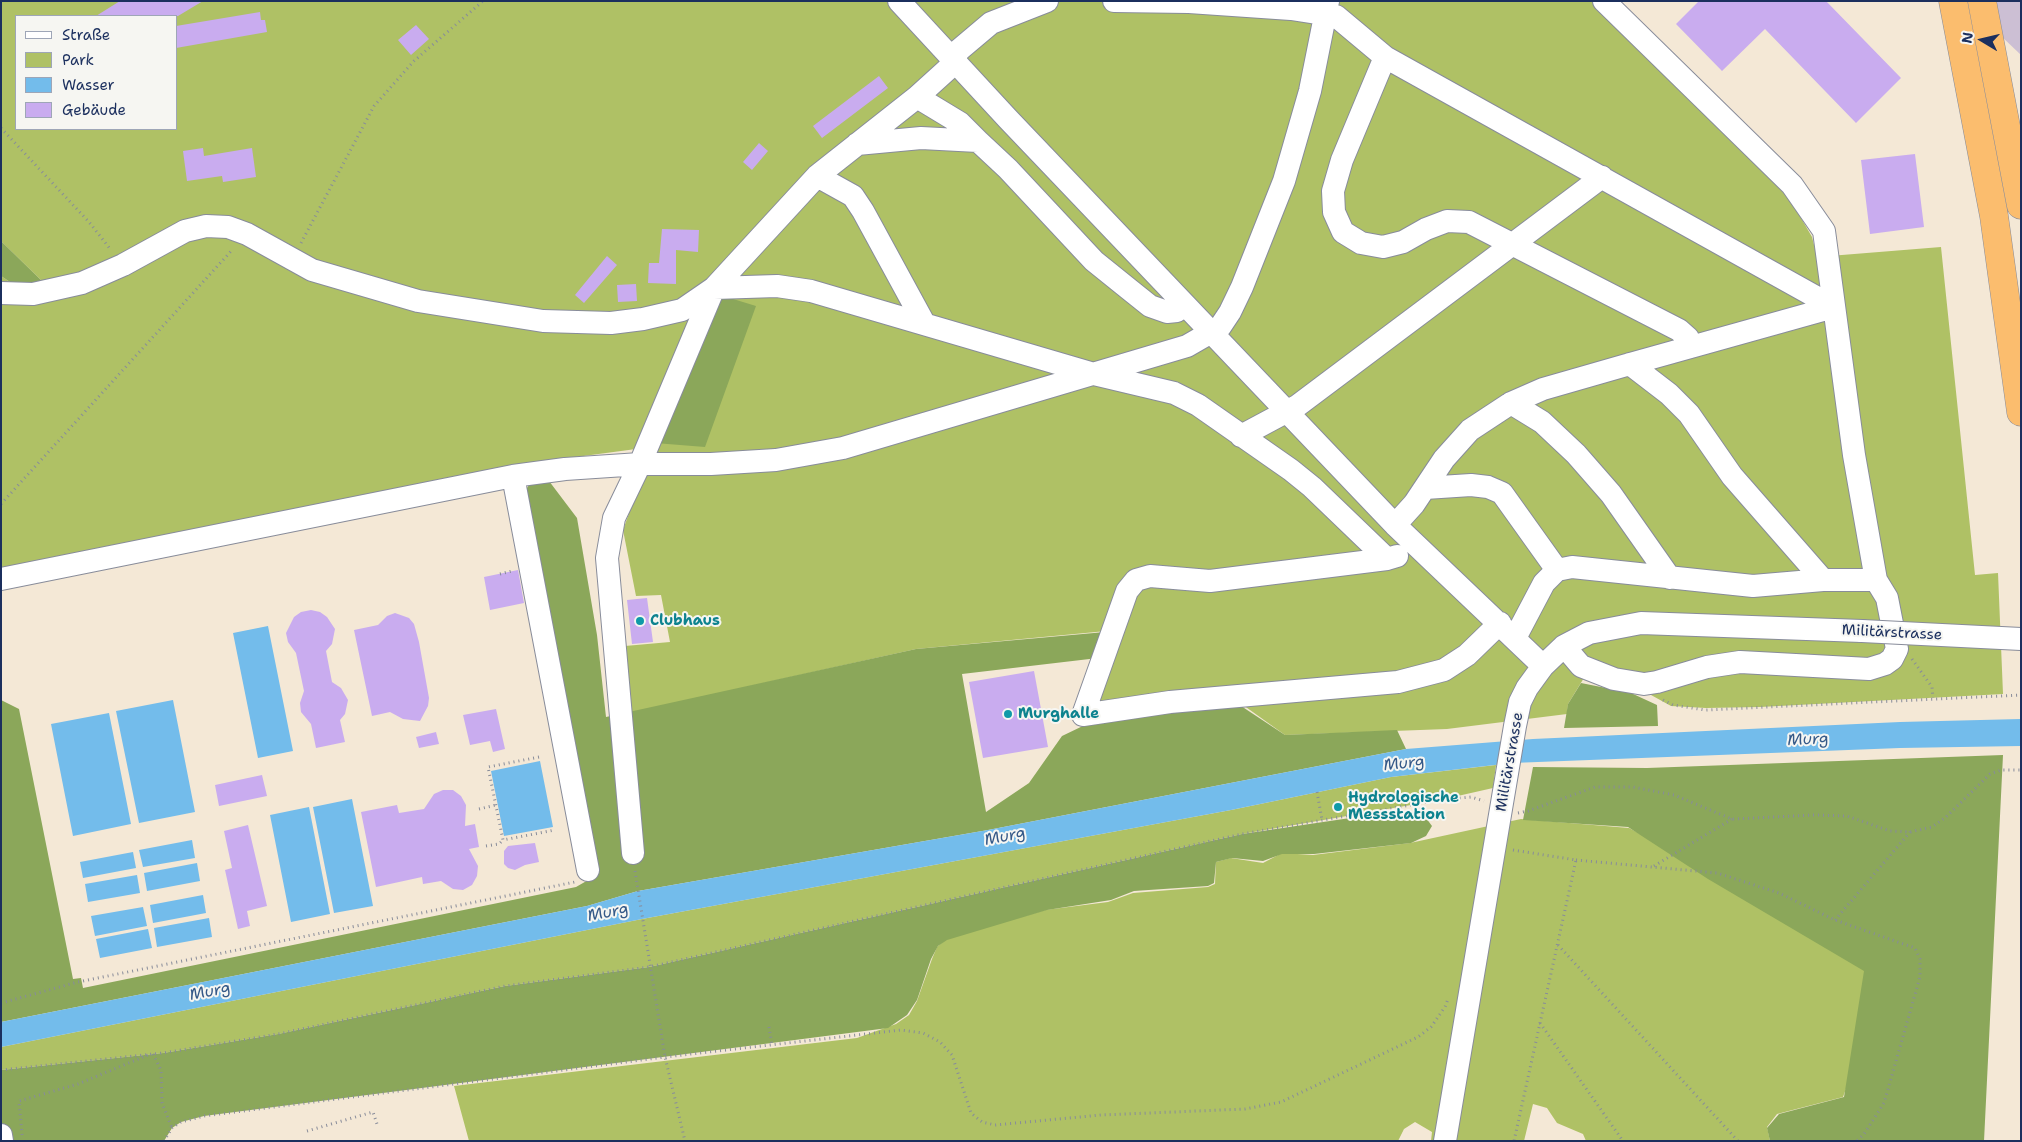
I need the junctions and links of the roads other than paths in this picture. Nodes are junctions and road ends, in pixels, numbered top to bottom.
1 (899, 1) edge
2 (1047, 1) edge
3 (1114, 1) edge
4 (1604, 1) edge
5 (1953, 1) edge
6 (1982, 1) edge
7 (1327, 8) edge
8 (1385, 57) junction
9 (954, 59) junction
10 (917, 97) junction
11 (978, 141) junction
12 (857, 144) junction
13 (817, 176) junction
14 (1602, 176) junction
15 (2021, 205) edge
16 (1512, 244) junction
17 (714, 288) junction
18 (1, 294) edge
19 (1184, 305) junction
20 (1834, 307) junction
21 (924, 323) junction
22 (1212, 332) junction
23 (1691, 346) junction
24 (1630, 364) junction
25 (1094, 374) junction
26 (1511, 403) junction
27 (1288, 412) junction
28 (2021, 412) edge
29 (1241, 436) junction
30 (640, 464) junction
31 (513, 476) junction
32 (1425, 488) junction
33 (1395, 525) junction
34 (1416, 546) junction
35 (1387, 559) junction
36 (1557, 570) junction
37 (1670, 578) junction
38 (1, 579) edge
39 (1823, 580) junction
40 (1876, 580) junction
41 (1507, 631) junction
42 (2021, 639) edge
43 (1564, 646) junction
44 (1542, 666) junction
45 (633, 853) dead end
46 (588, 870) road end
47 (1, 1135) edge
48 (2, 1141) edge
49 (1445, 1141) edge

1 - 9 street
2 - 9 street
3 - 7 street
4 - 20 street
5 - 28 highway
6 - 15 highway
7 - 8 street
7 - 22 street
8 - 14 street
8 - 16 street
9 - 10 street
9 - 19 street
10 - 11 street
10 - 12 street
11 - 12 street
11 - 19 street
12 - 13 street
13 - 17 street
13 - 21 street
14 - 16 street
14 - 20 street
16 - 23 street
16 - 27 street
17 - 18 street
17 - 21 street
17 - 30 street
19 - 22 street
20 - 23 street
20 - 40 street
21 - 25 street
22 - 25 street
22 - 27 street
23 - 24 street
24 - 26 street
24 - 39 street
25 - 29 street
25 - 30 street
26 - 32 street
26 - 37 street
27 - 29 street
27 - 33 street
29 - 35 street
30 - 31 street
30 - 45 street
31 - 38 street
31 - 46 street
32 - 33 street
32 - 36 street
33 - 34 street
34 - 35 street
34 - 41 street
35 - 41 street
36 - 37 street
36 - 41 street
37 - 39 street
39 - 40 street
40 - 43 street
41 - 44 street
42 - 43 street, Militärstrasse, bridge
43 - 44 street, Militärstrasse
44 - 49 street, Militärstrasse
47 - 48 street

